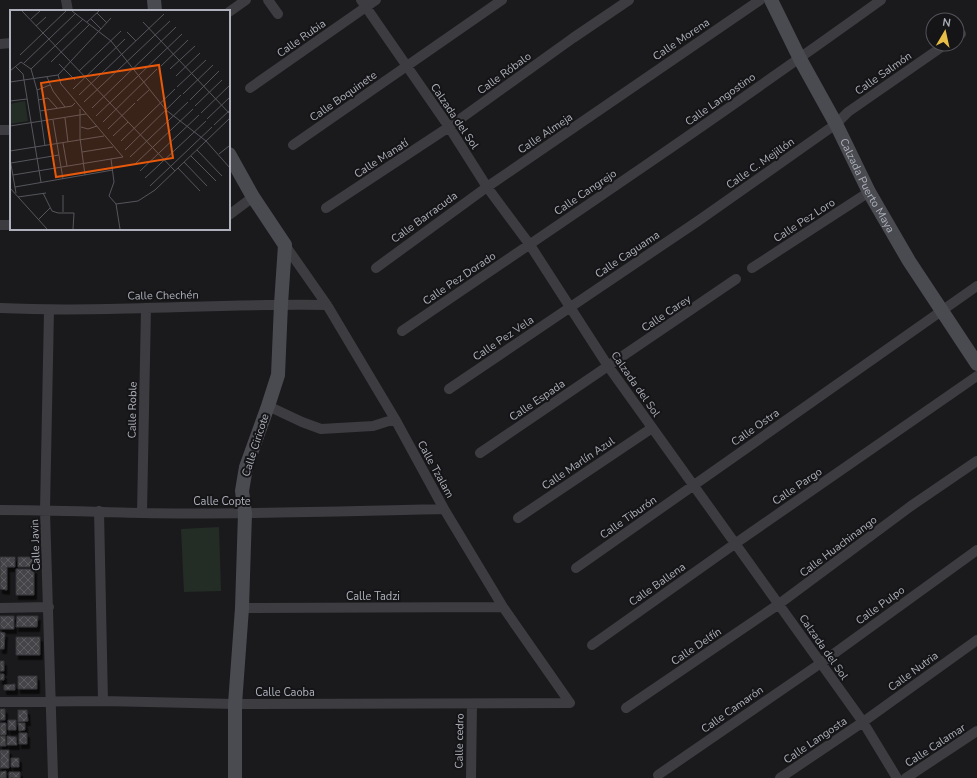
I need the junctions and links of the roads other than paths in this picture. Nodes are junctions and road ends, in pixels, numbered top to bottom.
1 (66, 0) edge
2 (154, 0) edge
3 (246, 0) edge
4 (268, 0) edge
5 (376, 0) edge
6 (502, 0) edge
7 (629, 0) edge
8 (760, 0) edge
9 (771, 0) edge
10 (882, 0) edge
11 (363, 4) edge
12 (68, 10) edge
13 (156, 10) edge
14 (230, 11) edge
15 (278, 14) dead end
16 (10, 43) edge
17 (0, 44) edge
18 (934, 52) edge
19 (800, 59) junction
20 (406, 66) junction
21 (250, 88) dead end
22 (616, 98) joint
23 (836, 124) junction
24 (449, 127) junction
25 (293, 145) dead end
26 (230, 156) edge
27 (654, 160) joint
28 (487, 187) junction
29 (870, 192) junction
30 (253, 196) junction
31 (326, 208) dead end
32 (230, 214) edge
33 (698, 221) joint
34 (285, 245) junction
35 (530, 245) junction
36 (376, 268) dead end
37 (752, 268) dead end
38 (736, 279) dead end
39 (977, 286) edge
40 (280, 304) junction
41 (327, 305) junction
42 (570, 307) junction
43 (0, 308) edge
44 (146, 308) junction
45 (49, 310) junction
46 (942, 310) junction
47 (402, 331) dead end
48 (977, 364) edge
49 (608, 366) junction
50 (977, 376) edge
51 (449, 389) dead end
52 (268, 406) junction
53 (395, 419) junction
54 (652, 428) junction
55 (480, 453) dead end
56 (977, 461) edge
57 (694, 485) junction
58 (444, 509) junction
59 (0, 510) edge
60 (46, 510) junction
61 (99, 511) junction
62 (142, 513) junction
63 (245, 513) junction
64 (518, 518) dead end
65 (736, 543) junction
66 (977, 550) edge
67 (576, 568) dead end
68 (779, 604) junction
69 (49, 607) junction
70 (0, 608) edge
71 (242, 608) junction
72 (503, 608) junction
73 (977, 640) edge
74 (592, 645) dead end
75 (821, 663) junction
76 (51, 701) junction
77 (103, 701) junction
78 (0, 702) edge
79 (570, 703) joint
80 (235, 704) junction
81 (472, 704) junction
82 (626, 708) dead end
83 (863, 722) junction
84 (977, 732) edge
85 (658, 775) dead end
86 (53, 778) edge
87 (235, 778) edge
88 (471, 778) edge
89 (780, 778) edge
90 (897, 778) edge
91 (906, 778) edge

1 - 12 street
2 - 13 street
3 - 14 street
4 - 15 street
5 - 11 street, Calle Rubia
6 - 20 street, Calle Boquinete
7 - 24 street, Calle Róbalo
8 - 22 street, Calle Morena
9 - 19 street, Calzada Puerto Maya
10 - 19 street, Calle Langostino
11 - 20 street, Calzada del Sol
11 - 21 street, Calle Rubia
16 - 17 street
18 - 23 street, Calle Salmón
19 - 23 street, Calzada Puerto Maya
19 - 27 street, Calle Langostino
20 - 24 street, Calzada del Sol
20 - 25 street, Calle Boquinete
22 - 28 street, Calle Almeja
23 - 29 street, Calzada Puerto Maya
23 - 33 street, Calle C. Mejillón
24 - 28 street, Calzada del Sol
24 - 31 street, Calle Manatí
26 - 30 street
27 - 35 street, Calle Cangrejo
28 - 35 street, Calzada del Sol
28 - 36 street, Calle Barracuda
29 - 37 street, Calle Pez Loro
29 - 46 street, Calzada Puerto Maya
30 - 32 street
30 - 34 street
33 - 42 street, Calle Caguama
34 - 40 street, Calle Ciricote
34 - 41 street, Calle Tzalam
35 - 42 street, Calzada del Sol
35 - 47 street, Calle Pez Dorado
38 - 49 street, Calle Carey
39 - 46 street, Calle Ostra
40 - 41 street, Calle Chechén
40 - 44 street, Calle Chechén
40 - 52 street, Calle Ciricote
41 - 53 street, Calle Tzalam
42 - 49 street, Calzada del Sol
42 - 51 street, Calle Pez Vela
43 - 45 street, Calle Chechén
44 - 45 street, Calle Chechén
44 - 62 street, Calle Roble
45 - 60 street, Calle Javin
46 - 48 street, Calzada Puerto Maya
46 - 57 street, Calle Ostra
49 - 54 street, Calzada del Sol
49 - 55 street, Calle Espada
50 - 65 street, Calle Pargo
52 - 53 street
52 - 63 street, Calle Ciricote
53 - 58 street, Calle Tzalam
54 - 57 street, Calzada del Sol
54 - 64 street, Calle Marlín Azul
56 - 68 street, Calle Huachinango
57 - 65 street, Calzada del Sol
57 - 67 street, Calle Tiburón
58 - 63 street, Calle Copte
58 - 72 street, Calle Tzalam
59 - 60 street, Calle Copte
60 - 61 street, Calle Copte
60 - 69 street, Calle Javin
61 - 62 street, Calle Copte
61 - 77 street
62 - 63 street, Calle Copte
63 - 71 street, Calle Ciricote
65 - 68 street, Calzada del Sol
65 - 74 street, Calle Ballena
66 - 75 street, Calle Pulpo
68 - 75 street, Calzada del Sol
68 - 82 street, Calle Delfín
69 - 70 street
69 - 76 street, Calle Javin
71 - 72 street, Calle Tadzi
71 - 80 street, Calle Ciricote
72 - 79 street, Calle Tzalam
73 - 83 street, Calle Nutria
75 - 83 street, Calzada del Sol
75 - 85 street, Calle Camarón
76 - 77 street, Calle Caoba
76 - 78 street, Calle Caoba
76 - 86 street, Calle Javin
77 - 80 street, Calle Caoba
79 - 81 street, Calle Caoba
80 - 81 street, Calle Caoba
80 - 87 street, Calle Ciricote
81 - 88 street, Calle cedro
83 - 89 street, Calle Langosta
83 - 90 street, Calzada del Sol
84 - 91 street, Calle Calamar

